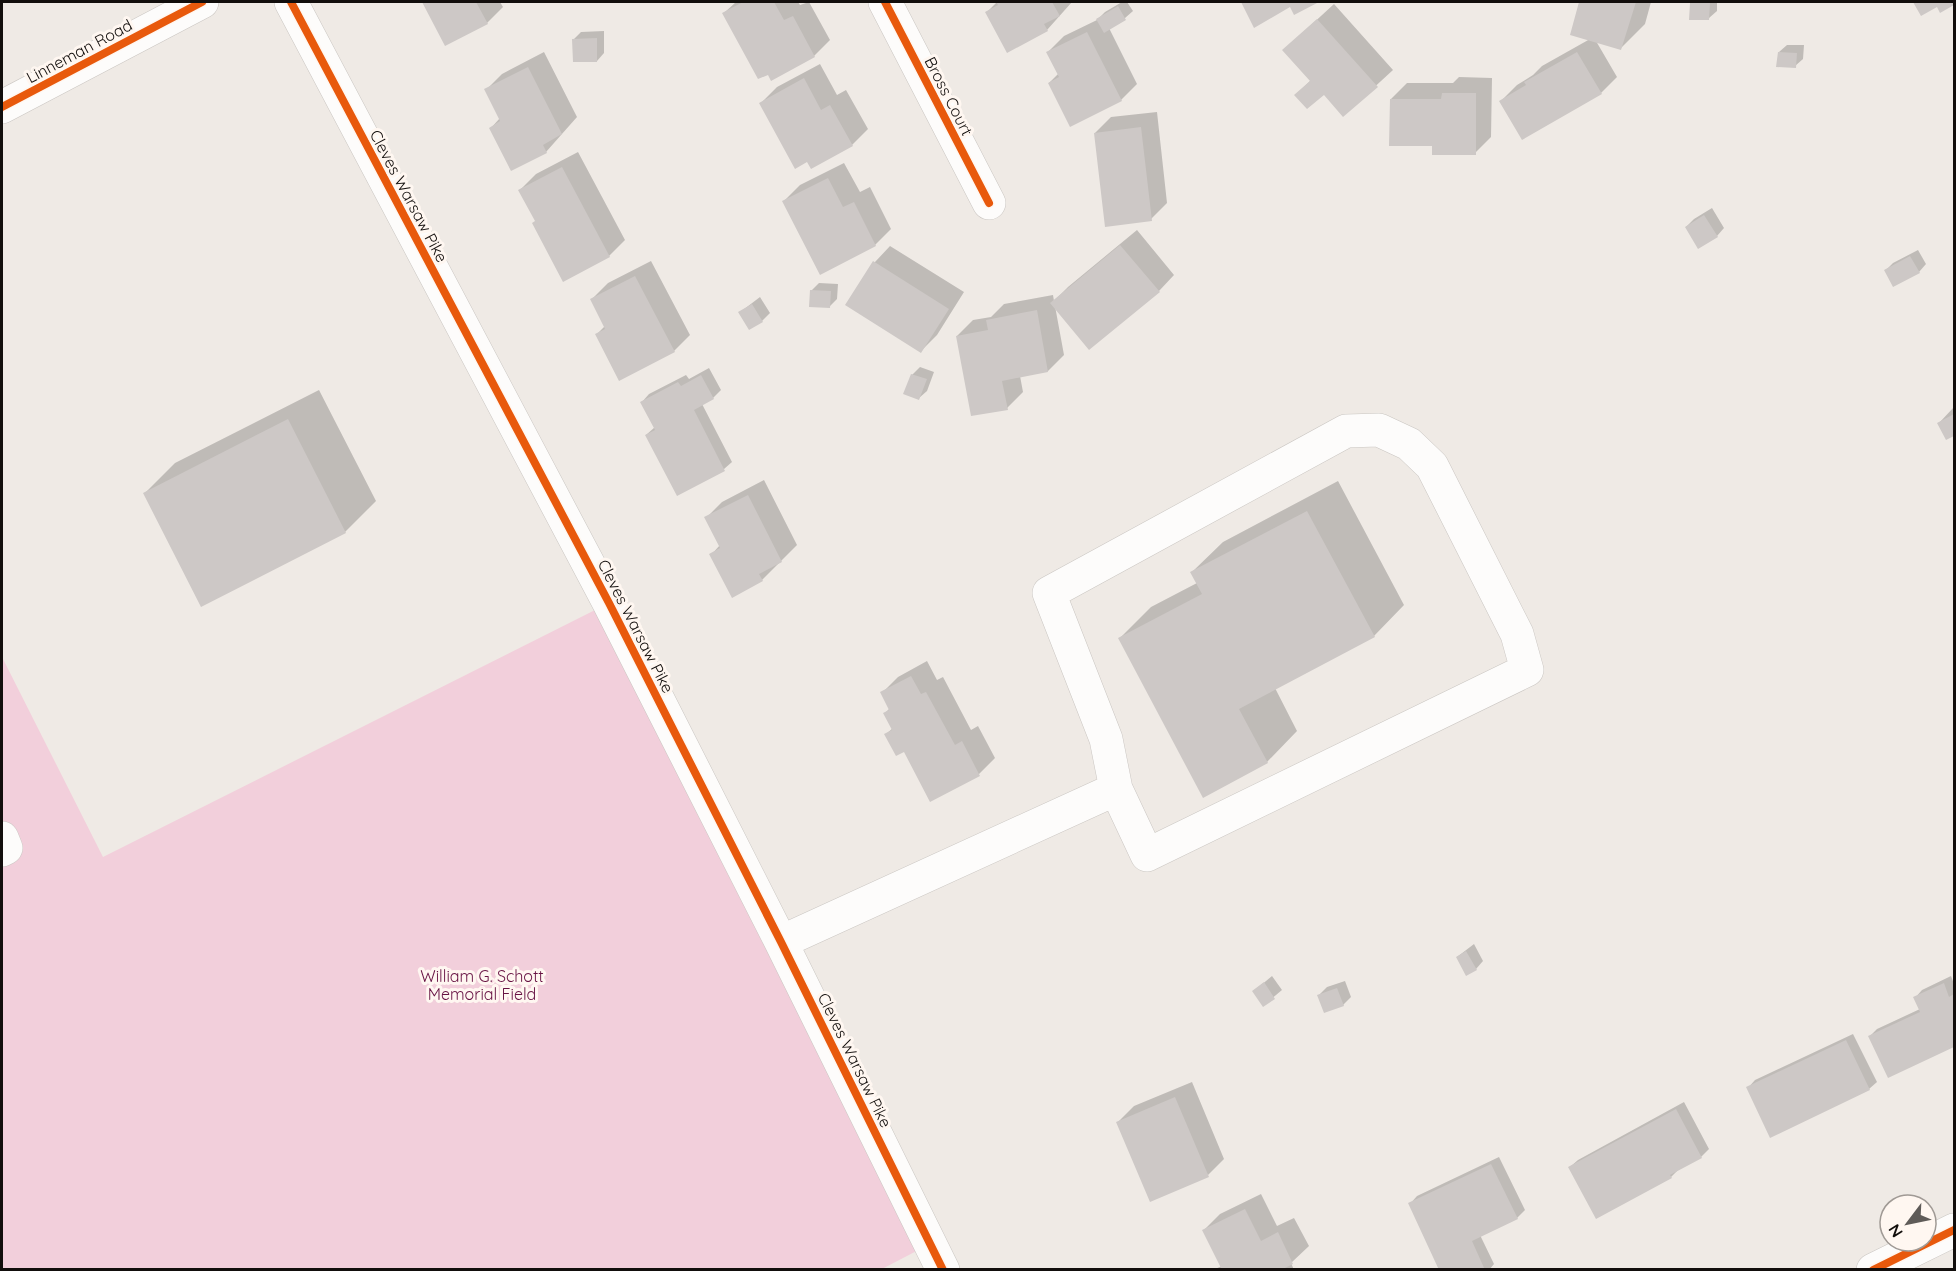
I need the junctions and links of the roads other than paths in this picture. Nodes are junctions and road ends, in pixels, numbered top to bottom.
1 (202, 2) edge
2 (291, 2) edge
3 (885, 2) edge
4 (2, 107) edge
5 (989, 203) dead end
6 (1116, 789) junction
7 (2, 838) edge
8 (2, 850) edge
9 (782, 942) junction
10 (1954, 1230) edge
11 (943, 1269) edge
12 (1873, 1269) edge

1 - 4 street, Linneman Road
2 - 9 street, Cleves Warsaw Pike
3 - 5 street, Bross Court
6 - 6 street
6 - 9 street
7 - 8 street
9 - 11 street, Cleves Warsaw Pike
10 - 12 street

